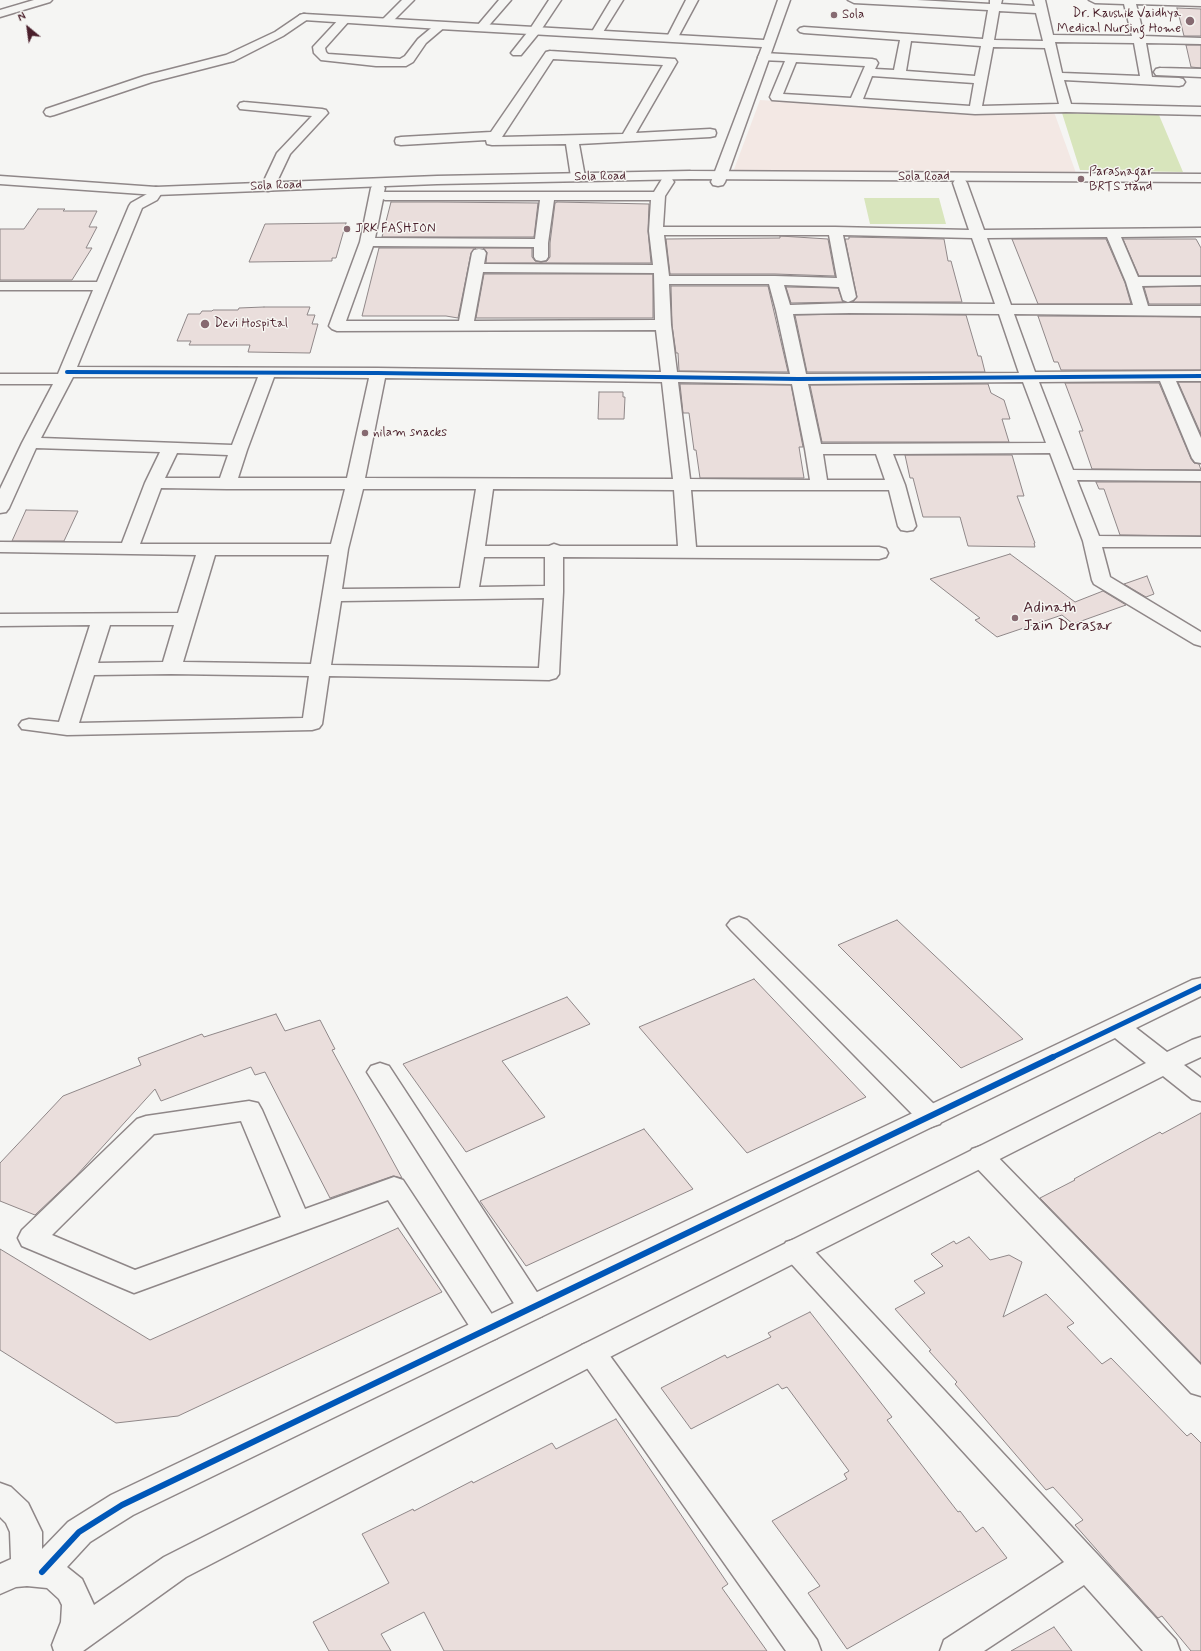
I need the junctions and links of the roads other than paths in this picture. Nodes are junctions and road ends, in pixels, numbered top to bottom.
1 (46, 0) edge
2 (408, 0) edge
3 (505, 0) edge
4 (555, 0) edge
5 (617, 0) edge
6 (692, 0) edge
7 (784, 0) edge
8 (854, 0) edge
9 (1096, 0) edge
10 (1129, 0) edge
11 (905, 2) edge
12 (1201, 3) edge
13 (995, 4) edge
14 (1040, 5) edge
15 (0, 14) edge
16 (344, 20) junction
17 (386, 22) junction
18 (440, 26) junction
19 (481, 28) junction
20 (804, 30) dead end
21 (536, 31) junction
22 (596, 35) junction
23 (890, 36) junction
24 (635, 37) junction
25 (906, 38) junction
26 (672, 39) junction
27 (1139, 40) junction
28 (1049, 41) junction
29 (1201, 41) edge
30 (988, 43) junction
31 (769, 44) junction
32 (516, 53) dead end
33 (764, 57) junction
34 (792, 58) junction
35 (619, 59) junction
36 (870, 68) junction
37 (900, 70) junction
38 (1201, 73) edge
39 (1057, 76) junction
40 (1146, 76) junction
41 (1178, 77) junction
42 (981, 80) junction
43 (855, 102) junction
44 (244, 106) dead end
45 (1066, 108) junction
46 (975, 110) junction
47 (1182, 110) junction
48 (1201, 111) edge
49 (50, 112) dead end
50 (710, 133) dead end
51 (496, 136) junction
52 (626, 137) junction
53 (572, 140) junction
54 (401, 141) dead end
55 (578, 178) junction
56 (1201, 178) edge
57 (719, 179) junction
58 (0, 180) edge
59 (667, 182) junction
60 (960, 183) junction
61 (1201, 184) edge
62 (0, 186) edge
63 (268, 186) junction
64 (382, 192) junction
65 (154, 194) junction
66 (548, 196) junction
67 (658, 196) junction
68 (656, 231) junction
69 (835, 231) junction
70 (1112, 232) junction
71 (1201, 232) edge
72 (978, 234) junction
73 (367, 242) junction
74 (480, 242) junction
75 (541, 243) junction
76 (476, 268) junction
77 (541, 268) junction
78 (661, 275) junction
79 (775, 280) junction
80 (1133, 282) junction
81 (846, 283) junction
82 (1199, 283) edge
83 (0, 286) edge
84 (103, 286) junction
85 (850, 308) junction
86 (784, 310) junction
87 (1004, 310) junction
88 (1142, 310) junction
89 (1201, 311) edge
90 (466, 324) junction
91 (663, 325) junction
92 (268, 373) junction
93 (378, 373) junction
94 (65, 376) junction
95 (668, 376) junction
96 (1201, 376) edge
97 (1166, 377) junction
98 (1028, 378) junction
99 (0, 379) edge
100 (798, 379) junction
101 (30, 442) junction
102 (171, 447) junction
103 (1056, 448) junction
104 (1199, 448) edge
105 (814, 449) junction
106 (883, 449) junction
107 (238, 450) junction
108 (1066, 475) junction
109 (1201, 476) edge
110 (154, 483) junction
111 (227, 484) junction
112 (355, 484) junction
113 (682, 484) junction
114 (819, 484) junction
115 (485, 485) junction
116 (896, 485) junction
117 (0, 508) edge
118 (907, 526) dead end
119 (1092, 541) junction
120 (1201, 542) edge
121 (0, 547) edge
122 (129, 548) junction
123 (339, 549) junction
124 (207, 550) junction
125 (554, 550) junction
126 (474, 551) junction
127 (687, 551) junction
128 (879, 553) dead end
129 (469, 592) junction
130 (554, 592) junction
131 (331, 595) junction
132 (102, 619) junction
133 (187, 619) junction
134 (0, 620) edge
135 (1201, 640) edge
136 (171, 668) junction
137 (87, 669) junction
138 (319, 670) junction
139 (29, 725) dead end
140 (67, 729) junction
141 (739, 925) dead end
142 (1201, 986) edge
143 (1118, 1027) junction
144 (1201, 1046) edge
145 (1164, 1064) junction
146 (380, 1072) dead end
147 (1201, 1092) edge
148 (931, 1117) junction
149 (981, 1156) junction
150 (297, 1222) junction
151 (796, 1250) junction
152 (532, 1308) junction
153 (487, 1330) junction
154 (592, 1353) junction
155 (1201, 1384) edge
156 (0, 1497) edge
157 (1087, 1565) junction
158 (23, 1574) edge
159 (67, 1646) edge
160 (805, 1651) edge
161 (956, 1651) edge
162 (1164, 1651) edge

1 - 15 street
2 - 17 street
3 - 19 street
4 - 21 street
5 - 22 street
6 - 26 street
7 - 31 street
8 - 11 street
9 - 10 street
10 - 12 street
10 - 27 street
11 - 13 street
11 - 23 street
13 - 14 street
13 - 30 street
14 - 28 street
16 - 17 street
16 - 18 street
16 - 49 street
17 - 18 street
18 - 19 street
19 - 21 street
20 - 23 street
21 - 22 street
21 - 32 street
22 - 24 street
23 - 25 street
24 - 26 street
24 - 35 street
25 - 30 street
25 - 37 street
26 - 31 street
27 - 28 street
27 - 29 street
27 - 40 street
28 - 30 street
28 - 39 street
30 - 42 street
31 - 33 street
33 - 34 street
33 - 57 street
34 - 36 street
34 - 43 street
35 - 51 street
35 - 52 street
36 - 37 street
36 - 43 street
37 - 42 street
38 - 41 street
39 - 40 street
39 - 45 street
40 - 41 street
41 - 47 street
42 - 46 street
43 - 46 street
44 - 63 street
45 - 46 street
45 - 47 street
47 - 48 street
50 - 52 street
51 - 53 street
51 - 54 street
52 - 53 street
53 - 55 street
55 - 57 street, Sola Road
55 - 63 street, Sola Road
56 - 57 street, Sola Road
57 - 59 street, Sola Road
57 - 60 street, Sola Road
58 - 65 street, Sola Road
59 - 64 street, Sola Road
59 - 67 street
60 - 61 street, Sola Road
60 - 72 street
62 - 65 street, Sola Road
63 - 65 street, Sola Road
64 - 65 street, Sola Road
64 - 66 street
64 - 73 street
65 - 84 street
66 - 67 street
66 - 75 street
67 - 68 street
68 - 69 street
68 - 78 street
69 - 72 street
69 - 81 street
70 - 71 street
70 - 72 street
70 - 80 street
72 - 87 street
73 - 74 street
73 - 90 street
74 - 75 street
74 - 76 street
75 - 77 street
76 - 77 street
76 - 90 street
77 - 78 street
78 - 79 street
78 - 91 street
79 - 81 street
79 - 86 street
80 - 82 street
80 - 88 street
81 - 85 street
83 - 84 street
84 - 94 street
85 - 86 street
85 - 87 street
86 - 100 street
87 - 88 street
87 - 98 street
88 - 89 street
90 - 91 street
91 - 95 street
92 - 93 street
92 - 94 street
92 - 107 street
93 - 95 street
93 - 112 street
94 - 99 street
94 - 101 street
95 - 100 street
95 - 113 street
96 - 97 street
97 - 98 street
97 - 104 street
98 - 100 street
98 - 103 street
100 - 105 street
101 - 102 street
101 - 117 street
102 - 107 street
102 - 110 street
103 - 106 street
103 - 108 street
105 - 106 street
105 - 114 street
106 - 116 street
107 - 111 street
108 - 109 street
108 - 119 street
110 - 111 street
110 - 122 street
111 - 112 street
112 - 115 street
112 - 123 street
113 - 114 street
113 - 115 street
113 - 127 street
114 - 116 street
115 - 126 street
116 - 118 street
119 - 120 street
119 - 135 street
121 - 122 street
122 - 124 street
123 - 124 street
123 - 131 street
124 - 133 street
125 - 126 street
125 - 127 street
125 - 130 street
126 - 129 street
127 - 128 street
129 - 130 street
129 - 131 street
130 - 138 street
131 - 138 street
132 - 133 street
132 - 134 street
132 - 137 street
133 - 136 street
136 - 137 street
136 - 138 street
137 - 140 street
138 - 140 street
139 - 140 street
141 - 148 street
142 - 143 street
143 - 145 street
143 - 148 street
144 - 145 street
145 - 147 street
145 - 149 street
146 - 152 street
148 - 152 street
149 - 151 street
149 - 155 street
150 - 150 street
150 - 153 street
151 - 154 street
151 - 157 street
152 - 153 street
153 - 158 street
154 - 159 street
154 - 160 street
156 - 158 street
157 - 161 street
157 - 162 street
158 - 159 street

